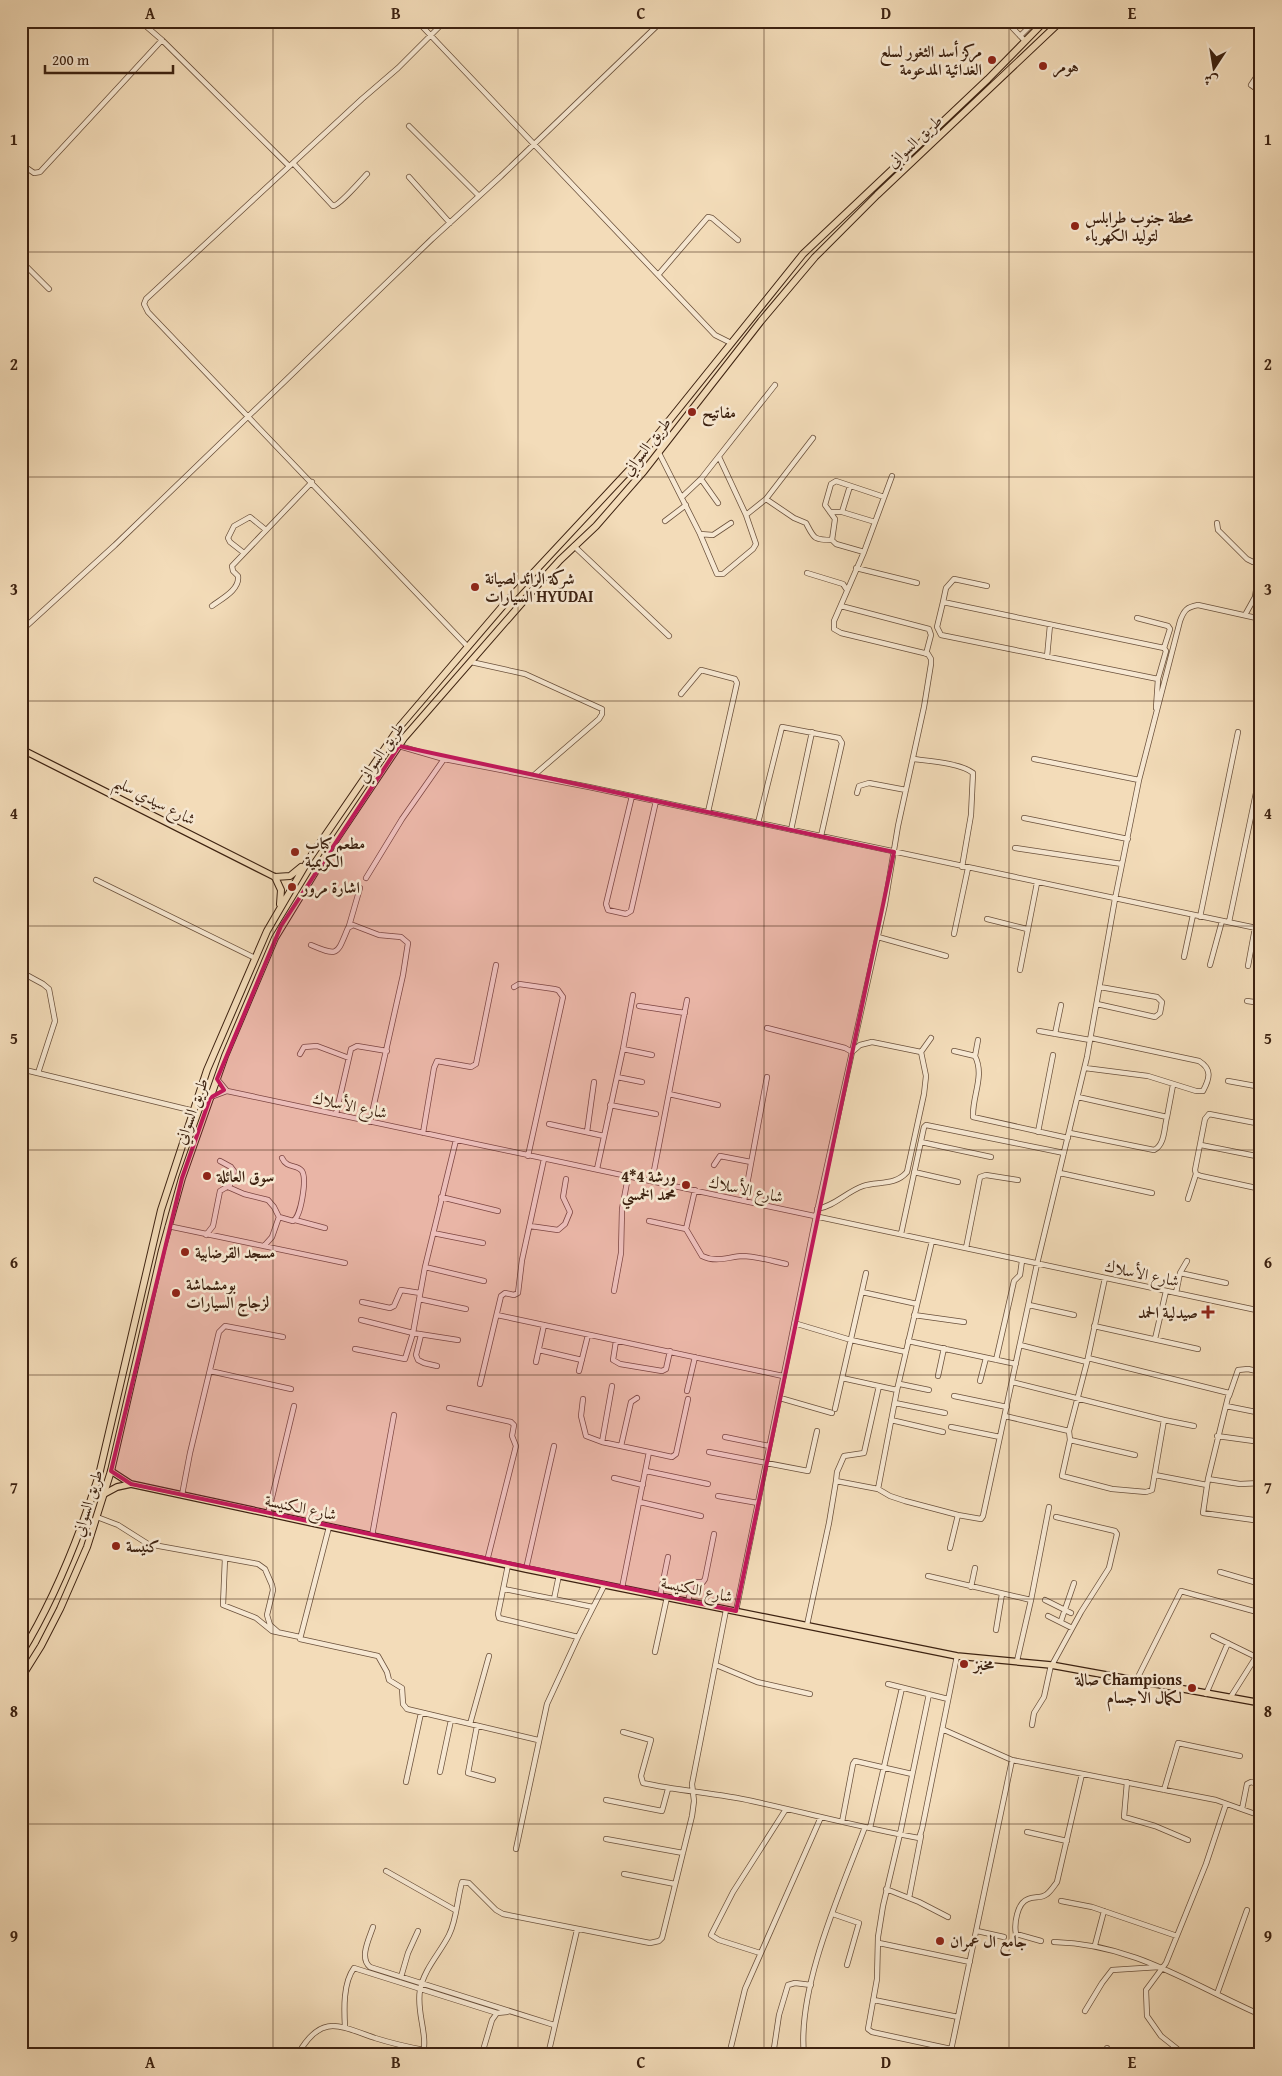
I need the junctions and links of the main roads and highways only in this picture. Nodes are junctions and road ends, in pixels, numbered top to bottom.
1 (1045, 21) edge
2 (1061, 21) edge
3 (427, 695) junction
4 (434, 705) junction
5 (411, 714) junction
6 (419, 722) junction
7 (21, 748) edge
8 (309, 859) junction
9 (275, 877) junction
10 (279, 908) junction
11 (111, 1471) junction
12 (131, 1484) junction
13 (104, 1494) junction
14 (21, 1654) edge
15 (21, 1678) edge
16 (1261, 1703) edge

1 - 3 highway, طريق السواني
2 - 4 highway, طريق السواني
3 - 4 highway
3 - 5 highway, طريق السواني
4 - 6 highway, طريق السواني
5 - 6 highway
5 - 8 highway, طريق السواني
6 - 11 highway, طريق السواني
7 - 9 main road, شارع سيدي سليم
8 - 9 highway
8 - 10 highway, طريق السواني
9 - 10 highway
10 - 14 highway, طريق السواني
11 - 12 main road, شارع الكنيسة
11 - 13 highway, طريق السواني
12 - 13 main road
12 - 16 main road, شارع الكنيسة
13 - 15 highway, طريق السواني

